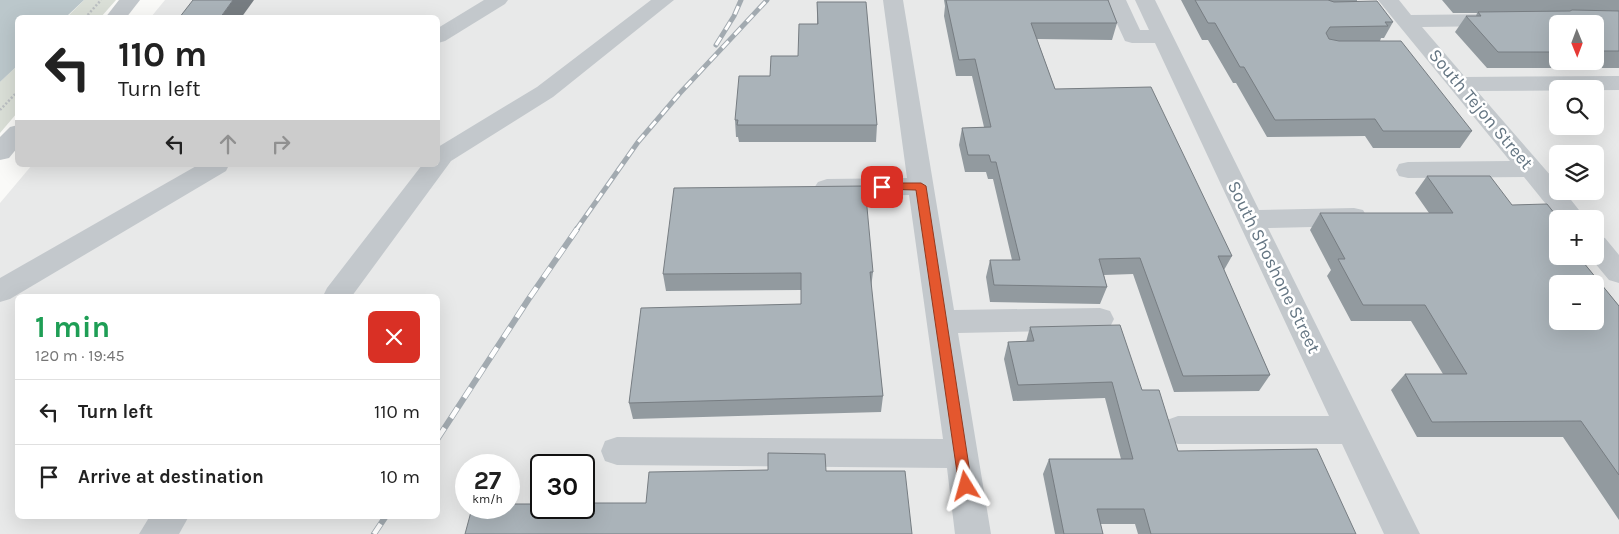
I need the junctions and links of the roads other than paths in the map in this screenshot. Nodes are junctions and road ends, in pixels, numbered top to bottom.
1 (130, 0) edge
2 (498, 0) edge
3 (664, 0) edge
4 (893, 0) edge
5 (1116, 0) edge
6 (1146, 0) edge
7 (1390, 10) edge
8 (118, 15) edge
9 (1522, 20) edge
10 (440, 36) edge
11 (1163, 36) junction
12 (1403, 50) edge
13 (1430, 50) junction
14 (1619, 83) edge
15 (1459, 84) junction
16 (15, 135) edge
17 (0, 152) edge
18 (440, 158) edge
19 (214, 167) edge
20 (434, 167) edge
21 (1408, 170) dead end
22 (1531, 170) junction
23 (921, 186) junction
24 (806, 188) edge
25 (1565, 210) edge
26 (1380, 217) edge
27 (1251, 219) junction
28 (1604, 256) edge
29 (1619, 273) edge
30 (0, 291) edge
31 (338, 294) edge
32 (1100, 319) dead end
33 (941, 322) junction
34 (1178, 430) dead end
35 (1352, 430) junction
36 (617, 451) dead end
37 (961, 454) junction
38 (170, 519) edge
39 (157, 534) edge
40 (973, 534) edge
41 (1402, 534) edge

1 - 8 street
2 - 10 street
3 - 18 street
4 - 23 street
5 - 11 street
6 - 11 street, South Shoshone Street
7 - 9 street
7 - 13 street, South Tejon Street
11 - 27 street, South Shoshone Street
12 - 13 street
13 - 15 street, South Tejon Street
14 - 15 street
15 - 22 street, South Tejon Street
16 - 17 street
19 - 30 street
20 - 31 street
21 - 22 street
22 - 25 street, South Tejon Street
23 - 24 street
23 - 33 street
26 - 27 street
27 - 35 street, South Shoshone Street
28 - 29 street
32 - 33 street
33 - 37 street
34 - 35 street
35 - 41 street, South Shoshone Street
36 - 37 street
37 - 40 street
38 - 39 street

